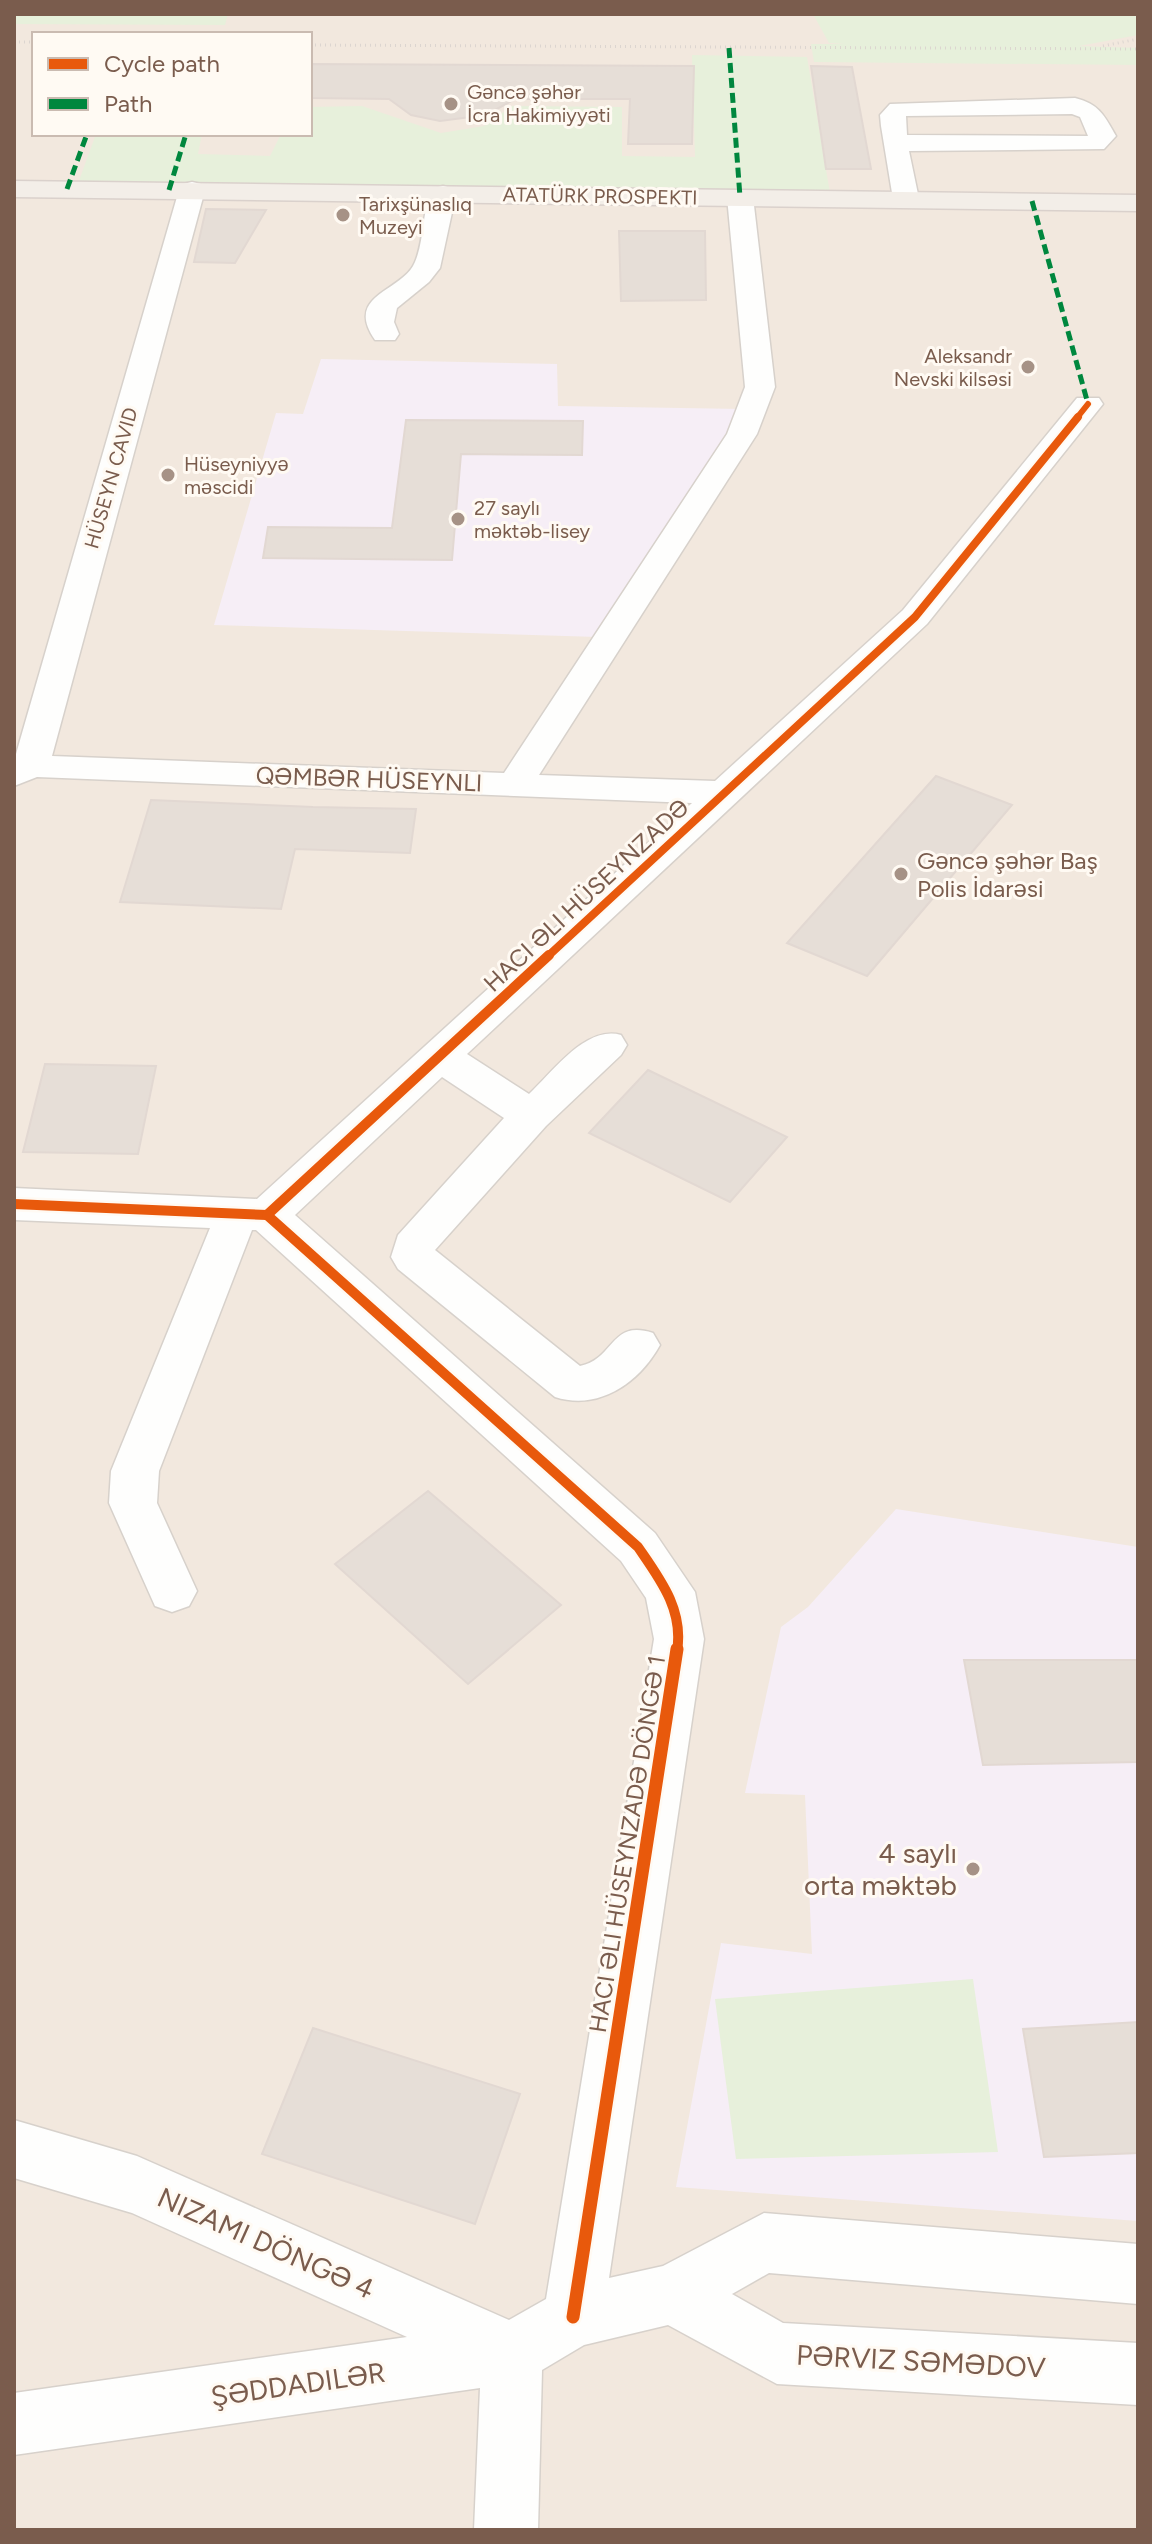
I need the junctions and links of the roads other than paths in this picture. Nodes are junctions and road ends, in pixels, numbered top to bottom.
1 (894, 143) junction
2 (14, 189) edge
3 (192, 190) junction
4 (443, 194) junction
5 (740, 197) junction
6 (906, 199) junction
7 (1138, 203) edge
8 (385, 334) dead end
9 (1088, 404) dead end
10 (22, 771) edge
11 (514, 785) junction
12 (727, 793) junction
13 (607, 1045) dead end
14 (441, 1056) junction
15 (531, 1116) junction
16 (14, 1204) edge
17 (252, 1215) junction
18 (637, 1345) dead end
19 (172, 1591) dead end
20 (14, 2149) edge
21 (1138, 2274) edge
22 (672, 2294) junction
23 (573, 2317) junction
24 (512, 2353) junction
25 (1138, 2374) edge
26 (14, 2424) edge
27 (506, 2530) edge

1 - 1 street
1 - 6 street
2 - 3 main road, ATATÜRK PROSPEKTI
3 - 4 main road, ATATÜRK PROSPEKTI
3 - 10 street, HÜSEYN CAVID
4 - 5 main road, ATATÜRK PROSPEKTI
4 - 8 street
5 - 6 main road, ATATÜRK PROSPEKTI
5 - 11 street
6 - 7 main road, ATATÜRK PROSPEKTI
9 - 12 street
10 - 11 street, QƏMBƏR HÜSEYNLI
11 - 12 street, QƏMBƏR HÜSEYNLI
12 - 14 street
13 - 15 street
14 - 15 street
14 - 17 street
15 - 18 street
16 - 17 street
17 - 19 street
17 - 23 street
20 - 24 street, NIZAMI DÖNGƏ 4
21 - 22 street
22 - 23 street
22 - 25 street, PƏRVIZ SƏMƏDOV
23 - 24 street, ŞƏDDADILƏR
24 - 26 street, ŞƏDDADILƏR
24 - 27 street

